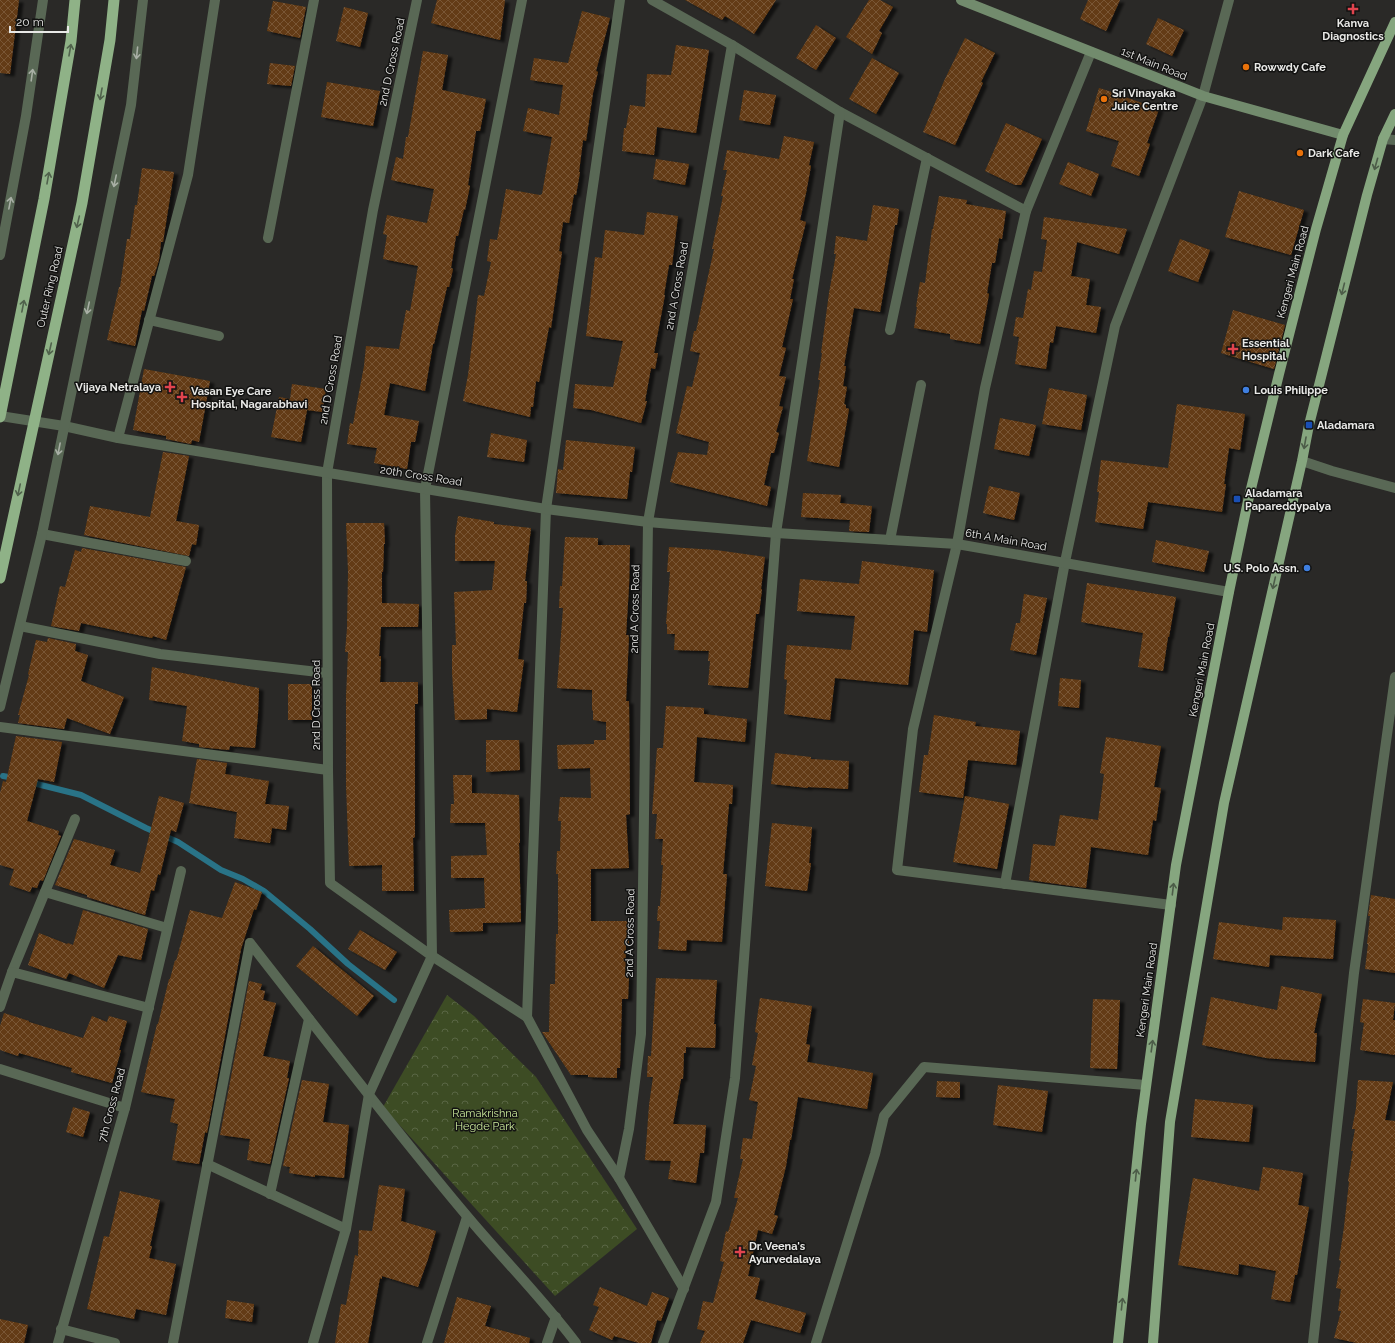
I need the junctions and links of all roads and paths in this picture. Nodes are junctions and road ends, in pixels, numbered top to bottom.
1 (43, 0) edge
2 (75, 0) edge
3 (114, 0) edge
4 (142, 0) edge
5 (215, 0) edge
6 (314, 0) edge
7 (417, 0) edge
8 (522, 0) edge
9 (620, 0) edge
10 (652, 0) edge
11 (961, 0) edge
12 (1229, 0) edge
13 (1395, 22) edge
14 (732, 45) junction
15 (1091, 52) junction
16 (1204, 96) junction
17 (840, 112) junction
18 (1395, 114) edge
19 (1343, 135) junction
20 (1383, 139) junction
21 (1395, 140) edge
22 (927, 158) junction
23 (1026, 211) junction
24 (268, 238) dead end
25 (0, 255) edge
26 (149, 320) junction
27 (890, 330) dead end
28 (219, 336) dead end
29 (921, 385) dead end
30 (0, 416) edge
31 (64, 426) junction
32 (118, 438) junction
33 (1302, 461) junction
34 (328, 473) junction
35 (1395, 488) edge
36 (426, 489) junction
37 (546, 509) junction
38 (648, 522) junction
39 (776, 533) junction
40 (42, 534) junction
41 (890, 540) junction
42 (957, 544) junction
43 (186, 561) dead end
44 (1066, 562) junction
45 (0, 578) edge
46 (1229, 592) junction
47 (20, 626) junction
48 (327, 673) junction
49 (1395, 677) edge
50 (0, 707) edge
51 (0, 727) edge
52 (328, 770) junction
53 (75, 819) dead end
54 (181, 872) dead end
55 (1005, 884) junction
56 (46, 892) junction
57 (1171, 904) junction
58 (167, 928) junction
59 (432, 956) junction
60 (12, 972) junction
61 (0, 1007) edge
62 (149, 1008) junction
63 (527, 1017) junction
64 (309, 1019) junction
65 (0, 1069) edge
66 (1146, 1085) junction
67 (369, 1094) junction
68 (125, 1108) junction
69 (207, 1164) junction
70 (619, 1178) junction
71 (270, 1194) junction
72 (467, 1217) junction
73 (346, 1229) junction
74 (684, 1289) junction
75 (556, 1317) junction
76 (61, 1330) junction
77 (58, 1343) edge
78 (115, 1343) edge
79 (173, 1343) edge
80 (313, 1343) edge
81 (427, 1343) edge
82 (547, 1343) edge
83 (576, 1343) edge
84 (663, 1343) edge
85 (816, 1343) edge
86 (1118, 1343) edge
87 (1153, 1343) edge
88 (1313, 1343) edge

25 -> 1 street
30 -> 2 highway, Outer Ring Road
3 -> 45 highway, Outer Ring Road
4 -> 31 street
5 - 26 street
6 - 24 street
7 - 34 street, 2nd D Cross Road
8 - 36 street
9 - 37 street
10 - 14 street
11 - 15 main road, 1st Main Road
12 - 16 street
13 - 19 main road, Kengeri Main Road
14 - 17 street
14 - 38 street, 2nd A Cross Road
15 - 16 main road, 1st Main Road
15 - 23 street
16 - 19 main road, 1st Main Road
16 - 44 street
17 - 22 street
17 - 39 street
18 - 20 main road
19 - 46 main road, Kengeri Main Road
20 - 21 street
20 -> 33 main road
22 - 23 street
22 - 27 street
23 - 42 street
26 - 28 street
26 - 32 street
29 - 41 street
30 - 31 street, 20th Cross Road
31 - 32 street, 20th Cross Road
31 -> 40 street
32 - 34 street, 20th Cross Road
33 - 35 street
33 -> 87 main road
34 - 36 street, 20th Cross Road
34 - 48 street, 2nd D Cross Road
36 - 37 street, 20th Cross Road
36 - 59 street
37 - 38 street, 20th Cross Road
37 - 63 street
38 - 39 street, 20th Cross Road
38 - 70 street, 2nd A Cross Road
39 - 41 street, 6th A Main Road
39 - 74 street
40 - 43 street
40 - 47 street
41 - 42 street, 6th A Main Road
42 - 44 street, 6th A Main Road
42 - 55 street
44 - 46 street, 6th A Main Road
44 - 55 street
57 -> 46 main road, Kengeri Main Road
47 - 48 street
47 - 50 street
48 - 52 street, 2nd D Cross Road
49 - 88 street
51 - 52 street
52 - 59 street, 2nd D Cross Road
53 - 56 street
54 - 58 street, 7th Cross Road
55 - 57 street
56 - 58 street
56 - 60 street
66 -> 57 main road, Kengeri Main Road
58 - 62 street, 7th Cross Road
59 - 63 street
59 - 67 street
60 - 61 street
60 - 62 street
62 - 68 street, 7th Cross Road
63 - 70 street
64 - 67 street
64 - 69 street
64 - 71 street
65 - 68 street
66 - 85 street
86 -> 66 main road, Kengeri Main Road
67 - 72 street
67 - 73 street
68 - 76 street, 7th Cross Road
69 - 71 street
69 - 79 street
70 - 74 street
71 - 73 street
72 - 75 street
72 - 81 street
73 - 80 street
74 - 84 street
75 - 82 street
75 - 83 street
76 - 77 street, 7th Cross Road
76 - 78 street

